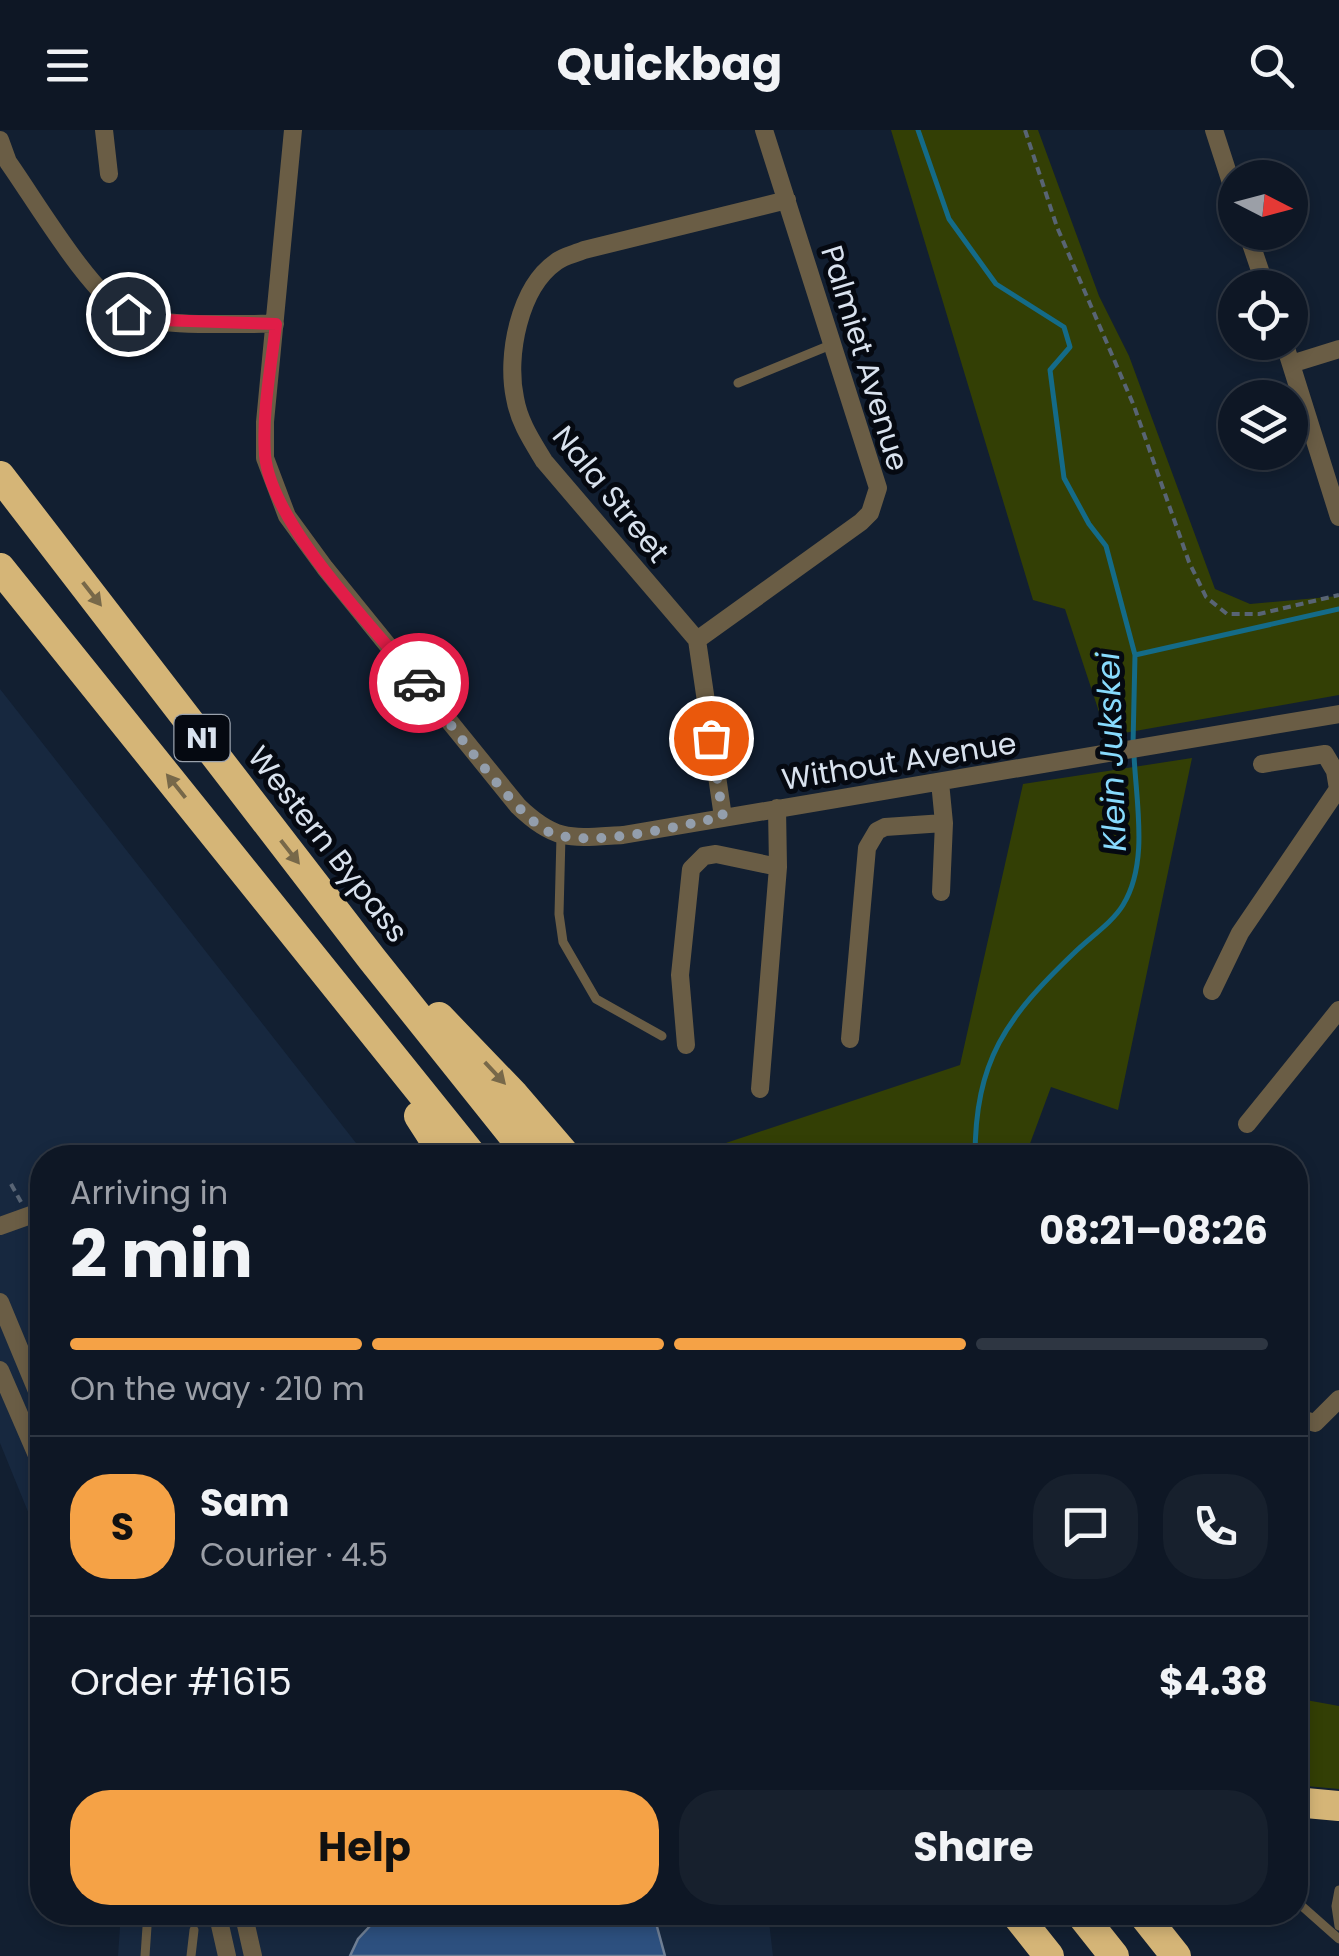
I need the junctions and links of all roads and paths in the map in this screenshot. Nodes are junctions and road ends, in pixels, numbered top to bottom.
1 (104, 130) edge
2 (293, 130) edge
3 (764, 130) edge
4 (1025, 130) edge
5 (1214, 130) edge
6 (0, 140) edge
7 (1224, 160) edge
8 (109, 174) dead end
9 (787, 200) junction
10 (276, 324) junction
11 (833, 344) junction
12 (1339, 349) edge
13 (1290, 360) edge
14 (1291, 364) junction
15 (738, 383) dead end
16 (0, 476) edge
17 (1339, 517) edge
18 (0, 568) edge
19 (1339, 596) edge
20 (697, 640) junction
21 (1339, 714) edge
22 (1315, 719) junction
23 (1325, 754) junction
24 (1262, 764) dead end
25 (940, 782) junction
26 (777, 808) junction
27 (723, 817) junction
28 (944, 823) junction
29 (561, 836) junction
30 (778, 867) junction
31 (940, 892) dead end
32 (372, 960) junction
33 (326, 971) junction
34 (1212, 991) dead end
35 (1339, 1010) edge
36 (662, 1036) dead end
37 (850, 1039) dead end
38 (686, 1045) dead end
39 (760, 1089) dead end
40 (1247, 1124) dead end
41 (438, 1145) edge
42 (464, 1145) edge
43 (521, 1145) edge
44 (557, 1145) edge
45 (30, 1215) edge
46 (0, 1226) edge
47 (0, 1302) edge
48 (0, 1370) edge
49 (30, 1374) edge
50 (1339, 1399) edge
51 (1308, 1421) edge
52 (30, 1439) edge
53 (1308, 1803) edge
54 (1339, 1806) edge
55 (1339, 1890) edge
56 (1308, 1912) edge
57 (147, 1925) edge
58 (220, 1925) edge
59 (246, 1925) edge
60 (1024, 1925) edge
61 (1089, 1925) edge
62 (1151, 1925) edge
63 (1339, 1926) edge
64 (194, 1930) dead end
65 (1339, 1939) edge
66 (145, 1956) edge
67 (191, 1956) edge
68 (228, 1956) edge
69 (253, 1956) edge
70 (1049, 1956) edge
71 (1114, 1956) edge
72 (1176, 1956) edge

1 - 8 street
2 - 10 street
3 - 9 street, Palmiet Avenue
4 - 19 path
5 - 7 street
6 - 10 street
9 - 11 street, Palmiet Avenue
9 - 20 street, Nala Street
10 - 29 street
11 - 15 lane
11 - 20 street, Palmiet Avenue
12 - 14 street
13 - 14 street
14 - 17 street
16 -> 32 highway, Western Bypass / N1
33 -> 18 highway, N1
20 - 27 street
21 - 22 street, Without Avenue
22 - 23 street
22 - 25 street, Without Avenue
23 - 24 street
23 - 34 street
25 - 26 street, Without Avenue
25 - 28 street
26 - 27 street, Without Avenue
26 - 30 street
27 - 29 street, Without Avenue
28 - 31 street
28 - 37 street
29 - 36 lane
30 - 38 street
30 - 39 street
32 - 43 highway, Western Bypass / N1
32 -> 44 highway
33 - 41 highway
33 - 42 highway, N1
35 - 40 street
45 - 46 street
47 - 49 street
48 - 52 street
50 - 51 street
53 - 54 highway
55 - 63 lane
56 - 65 lane
57 - 66 lane
58 - 68 street
59 - 69 street
60 - 70 highway
61 - 71 highway
62 - 72 highway
64 - 67 lane

